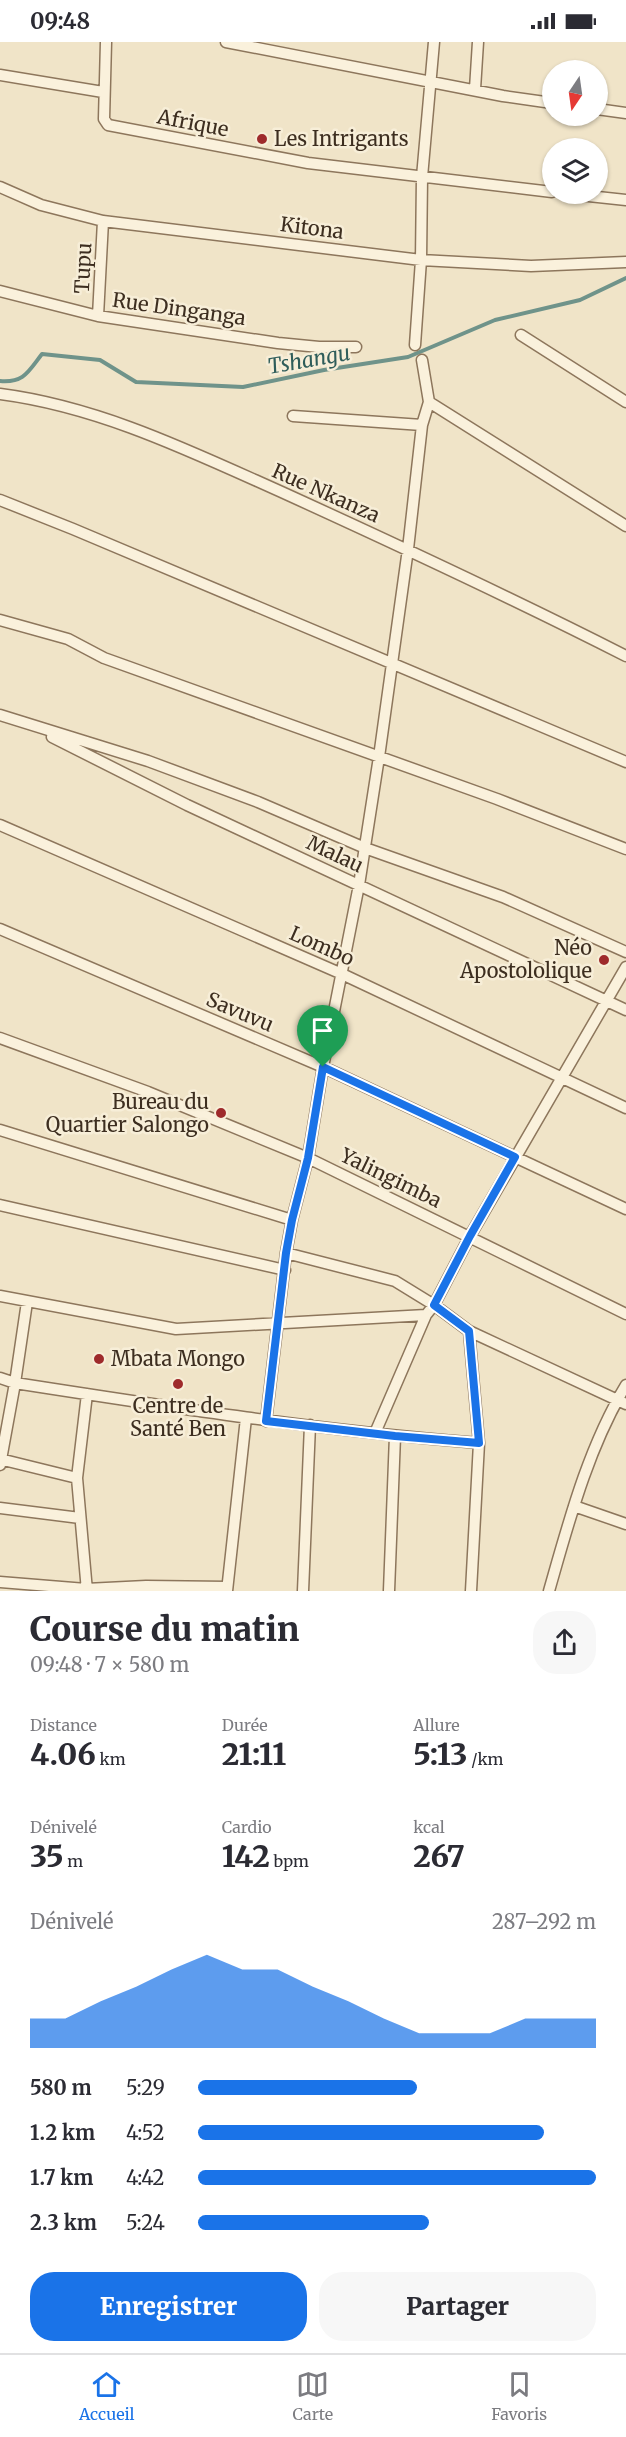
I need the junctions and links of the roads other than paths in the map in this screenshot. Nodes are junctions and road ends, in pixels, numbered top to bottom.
1 (106, 42) edge
2 (226, 42) edge
3 (434, 42) edge
4 (478, 42) edge
5 (0, 75) edge
6 (432, 81) junction
7 (475, 89) junction
8 (103, 92) junction
9 (542, 101) edge
10 (608, 111) edge
11 (626, 113) edge
12 (422, 177) junction
13 (0, 187) edge
14 (542, 191) edge
15 (608, 198) edge
16 (626, 200) edge
17 (103, 221) junction
18 (421, 260) junction
19 (626, 262) edge
20 (0, 291) edge
21 (98, 316) junction
22 (521, 335) dead end
23 (415, 345) dead end
24 (356, 347) dead end
25 (422, 360) dead end
26 (0, 394) edge
27 (429, 402) junction
28 (626, 402) edge
29 (293, 416) dead end
30 (422, 425) junction
31 (0, 501) edge
32 (626, 526) edge
33 (408, 549) junction
34 (0, 620) edge
35 (626, 656) edge
36 (391, 665) junction
37 (0, 715) edge
38 (32, 726) junction
39 (379, 757) junction
40 (626, 762) edge
41 (0, 825) edge
42 (365, 848) junction
43 (626, 849) edge
44 (359, 885) junction
45 (0, 928) edge
46 (626, 952) edge
47 (626, 967) edge
48 (342, 974) junction
49 (605, 1001) junction
50 (626, 1010) edge
51 (0, 1038) edge
52 (323, 1067) junction
53 (561, 1078) junction
54 (626, 1108) edge
55 (0, 1130) edge
56 (515, 1157) junction
57 (308, 1158) junction
58 (0, 1204) edge
59 (626, 1209) edge
60 (292, 1220) junction
61 (470, 1236) junction
62 (286, 1253) junction
63 (285, 1270) junction
64 (0, 1296) edge
65 (27, 1302) junction
66 (434, 1305) junction
67 (626, 1314) edge
68 (426, 1315) junction
69 (278, 1322) junction
70 (469, 1331) junction
71 (0, 1378) edge
72 (15, 1383) junction
73 (626, 1385) edge
74 (87, 1394) junction
75 (621, 1402) edge
76 (246, 1418) junction
77 (266, 1421) junction
78 (310, 1425) junction
79 (375, 1433) junction
80 (395, 1436) junction
81 (479, 1443) junction
82 (1, 1461) edge
83 (77, 1479) junction
84 (574, 1506) junction
85 (0, 1508) edge
86 (80, 1518) junction
87 (626, 1524) edge
88 (0, 1582) edge
89 (146, 1588) edge
90 (227, 1589) edge
91 (87, 1590) edge
92 (303, 1591) edge
93 (389, 1591) edge
94 (471, 1591) edge
95 (549, 1591) edge

1 - 8 street
2 - 6 street
3 - 6 street
4 - 7 street
5 - 8 street
6 - 7 street
6 - 12 street
7 - 9 street
8 - 12 street, Afrique
10 - 11 street
12 - 14 street, Afrique
12 - 18 street
13 - 17 street, Kitona
15 - 16 street
17 - 18 street, Kitona
17 - 21 street, Tupu
18 - 19 street, Kitona
18 - 23 street
20 - 21 street, Rue Dinganga
21 - 24 street, Rue Dinganga
22 - 28 street
25 - 27 street
26 - 33 street, Rue Nkanza
27 - 30 street
27 - 32 street
29 - 30 street
30 - 33 street
31 - 36 street
33 - 35 street, Rue Nkanza
33 - 36 street
34 - 39 street
36 - 39 street
36 - 40 street
37 - 38 street
38 - 42 street
38 - 44 street, Malau
39 - 42 street
39 - 43 street
41 - 48 street, Lombo
42 - 44 street
42 - 46 street
44 - 48 street
44 - 49 street, Malau
45 - 52 street, Savuvu
47 - 49 street
48 - 52 street
48 - 53 street, Lombo
49 - 50 street, Malau
49 - 53 street
51 - 57 street, Yalingimba
52 - 56 street, Savuvu
52 - 57 street
53 - 54 street, Lombo
53 - 56 street
55 - 60 street
56 - 59 street, Savuvu
56 - 61 street
57 - 60 street
57 - 61 street, Yalingimba
58 - 63 street
60 - 62 street
61 - 66 street
61 - 67 street, Yalingimba
62 - 63 street
62 - 66 street
63 - 69 street
64 - 65 street
65 - 69 street
65 - 72 street
66 - 68 street
66 - 70 street
68 - 69 street
68 - 79 street
69 - 77 street
70 - 75 street
70 - 81 street
71 - 72 street
72 - 74 street
72 - 82 street
73 - 75 street
74 - 76 street
74 - 83 street
75 - 84 street
76 - 77 street
76 - 90 street
77 - 78 street
78 - 79 street
78 - 92 street
79 - 80 street
80 - 81 street
80 - 93 street
81 - 94 street
82 - 83 street
83 - 86 street
84 - 87 street
84 - 95 street
85 - 86 street
86 - 91 street
88 - 91 street
89 - 90 street
89 - 91 street

